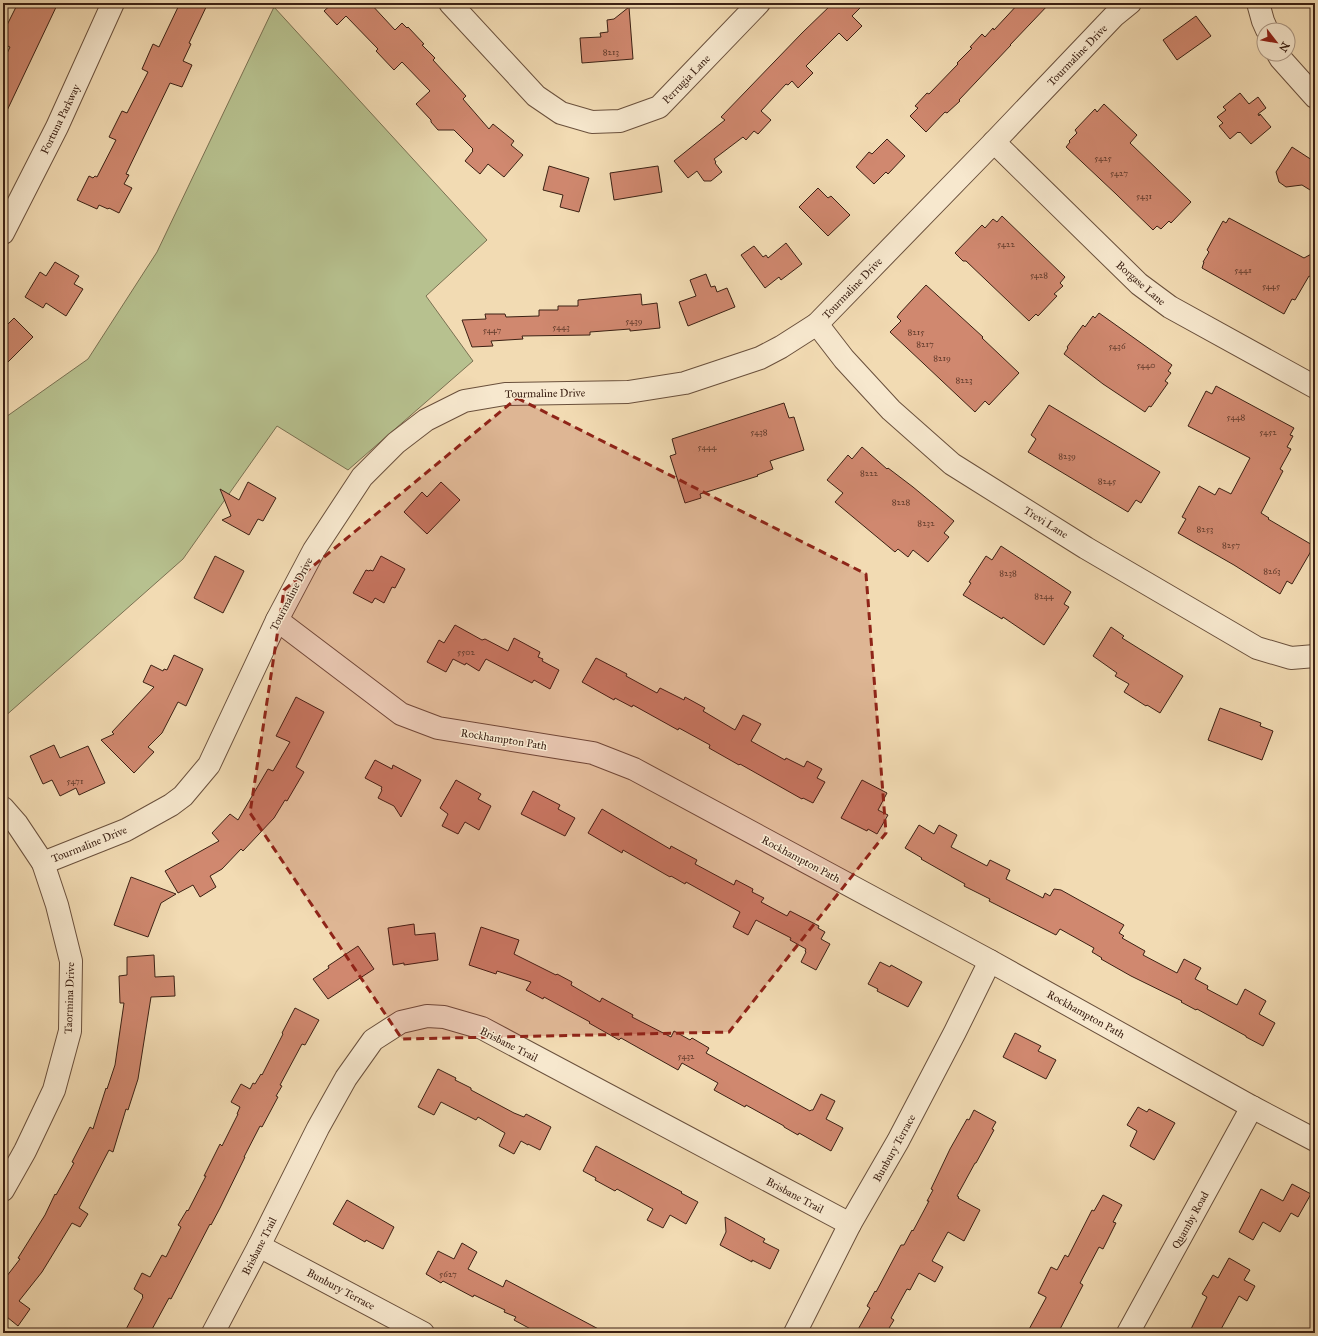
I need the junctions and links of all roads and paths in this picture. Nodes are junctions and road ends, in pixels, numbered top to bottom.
1 (113, 3) edge
2 (450, 3) edge
3 (759, 3) edge
4 (1130, 3) edge
5 (1258, 3) edge
6 (1263, 22) edge
7 (1284, 62) edge
8 (1315, 97) edge
9 (994, 142) junction
10 (3, 233) edge
11 (817, 324) junction
12 (1315, 386) edge
13 (278, 620) junction
14 (1315, 656) edge
15 (3, 808) edge
16 (43, 864) junction
17 (990, 961) junction
18 (1252, 1107) junction
19 (1315, 1140) edge
20 (3, 1190) edge
21 (850, 1224) junction
22 (259, 1246) junction
23 (213, 1333) edge
24 (423, 1333) edge
25 (795, 1333) edge
26 (1128, 1333) edge

1 - 10 street, Fortuna Parkway
2 - 3 street, Perrugia Lane
4 - 9 street, Tourmaline Drive
5 - 6 street
7 - 8 street
9 - 11 street, Tourmaline Drive
9 - 12 street, Borgase Lane
11 - 13 street, Tourmaline Drive
11 - 14 street, Trevi Lane
13 - 16 street, Tourmaline Drive
13 - 17 street, Rockhampton Path
15 - 16 street, Taormina Drive
16 - 20 street, Taormina Drive
17 - 18 street, Rockhampton Path
17 - 21 street, Bunbury Terrace
18 - 19 street, Rockhampton Path
18 - 26 street, Quamby Road
21 - 22 street, Brisbane Trail
21 - 25 street, Bunbury Terrace
22 - 23 street, Brisbane Trail
22 - 24 street, Bunbury Terrace

